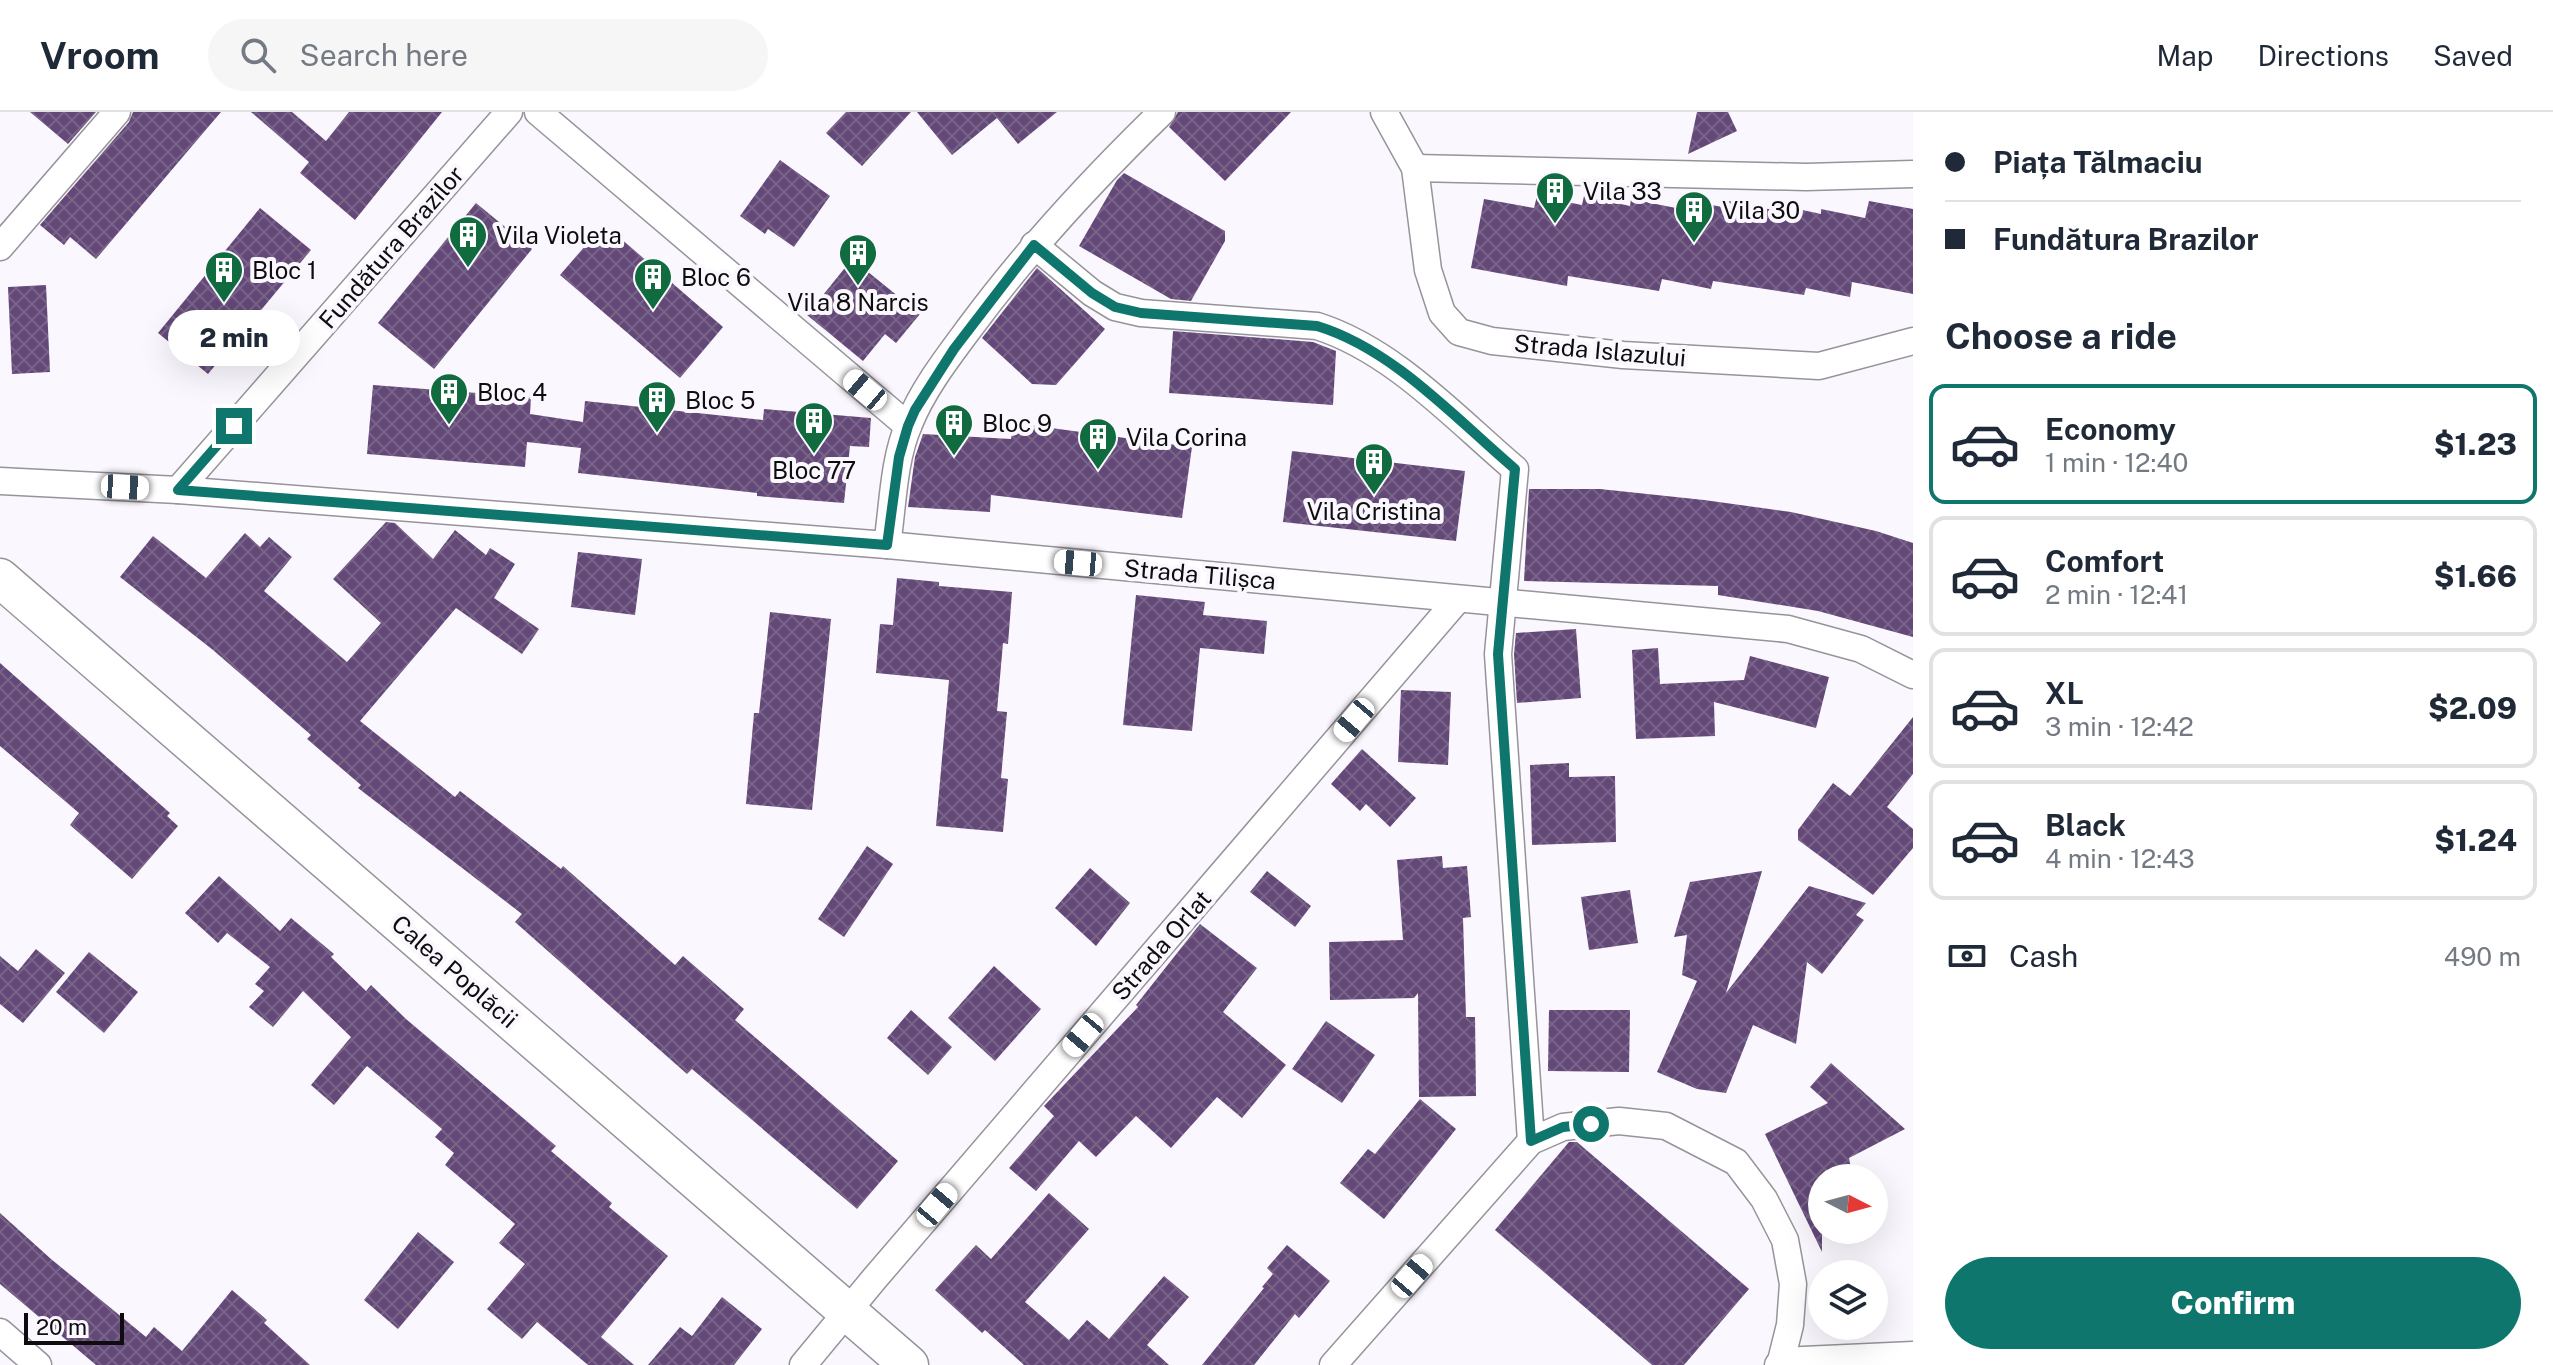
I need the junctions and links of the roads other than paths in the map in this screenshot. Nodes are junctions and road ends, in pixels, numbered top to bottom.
1 (117, 112) edge
2 (509, 112) edge
3 (538, 112) edge
4 (1162, 112) edge
5 (1384, 112) edge
6 (1415, 168) junction
7 (1913, 174) edge
8 (1034, 245) junction
9 (0, 247) edge
10 (1913, 341) edge
11 (908, 426) junction
12 (0, 481) edge
13 (178, 490) junction
14 (887, 545) junction
15 (0, 578) edge
16 (1458, 599) junction
17 (1502, 602) junction
18 (1913, 675) edge
19 (1531, 1141) junction
20 (847, 1311) junction
21 (0, 1332) edge
22 (1913, 1355) edge
23 (1779, 1363) edge
24 (38, 1365) edge
25 (803, 1365) edge
26 (909, 1365) edge
27 (1333, 1365) edge

1 - 9 street
2 - 13 street, Fundătura Brazilor
3 - 11 street
4 - 8 street
5 - 6 street, Strada Islazului
6 - 7 street
6 - 10 street, Strada Islazului
8 - 11 street
8 - 17 street
11 - 14 street
12 - 13 street, Strada Tilișca
13 - 14 street, Strada Tilișca
14 - 16 street, Strada Tilișca
15 - 20 main road, Calea Poplăcii
16 - 17 street, Strada Tilișca
16 - 20 street, Strada Orlat
17 - 18 street, Strada Tilișca
17 - 19 street
19 - 23 street
19 - 27 street
20 - 25 street, Strada Orlat
20 - 26 main road, Calea Poplăcii
21 - 24 street
22 - 23 street

